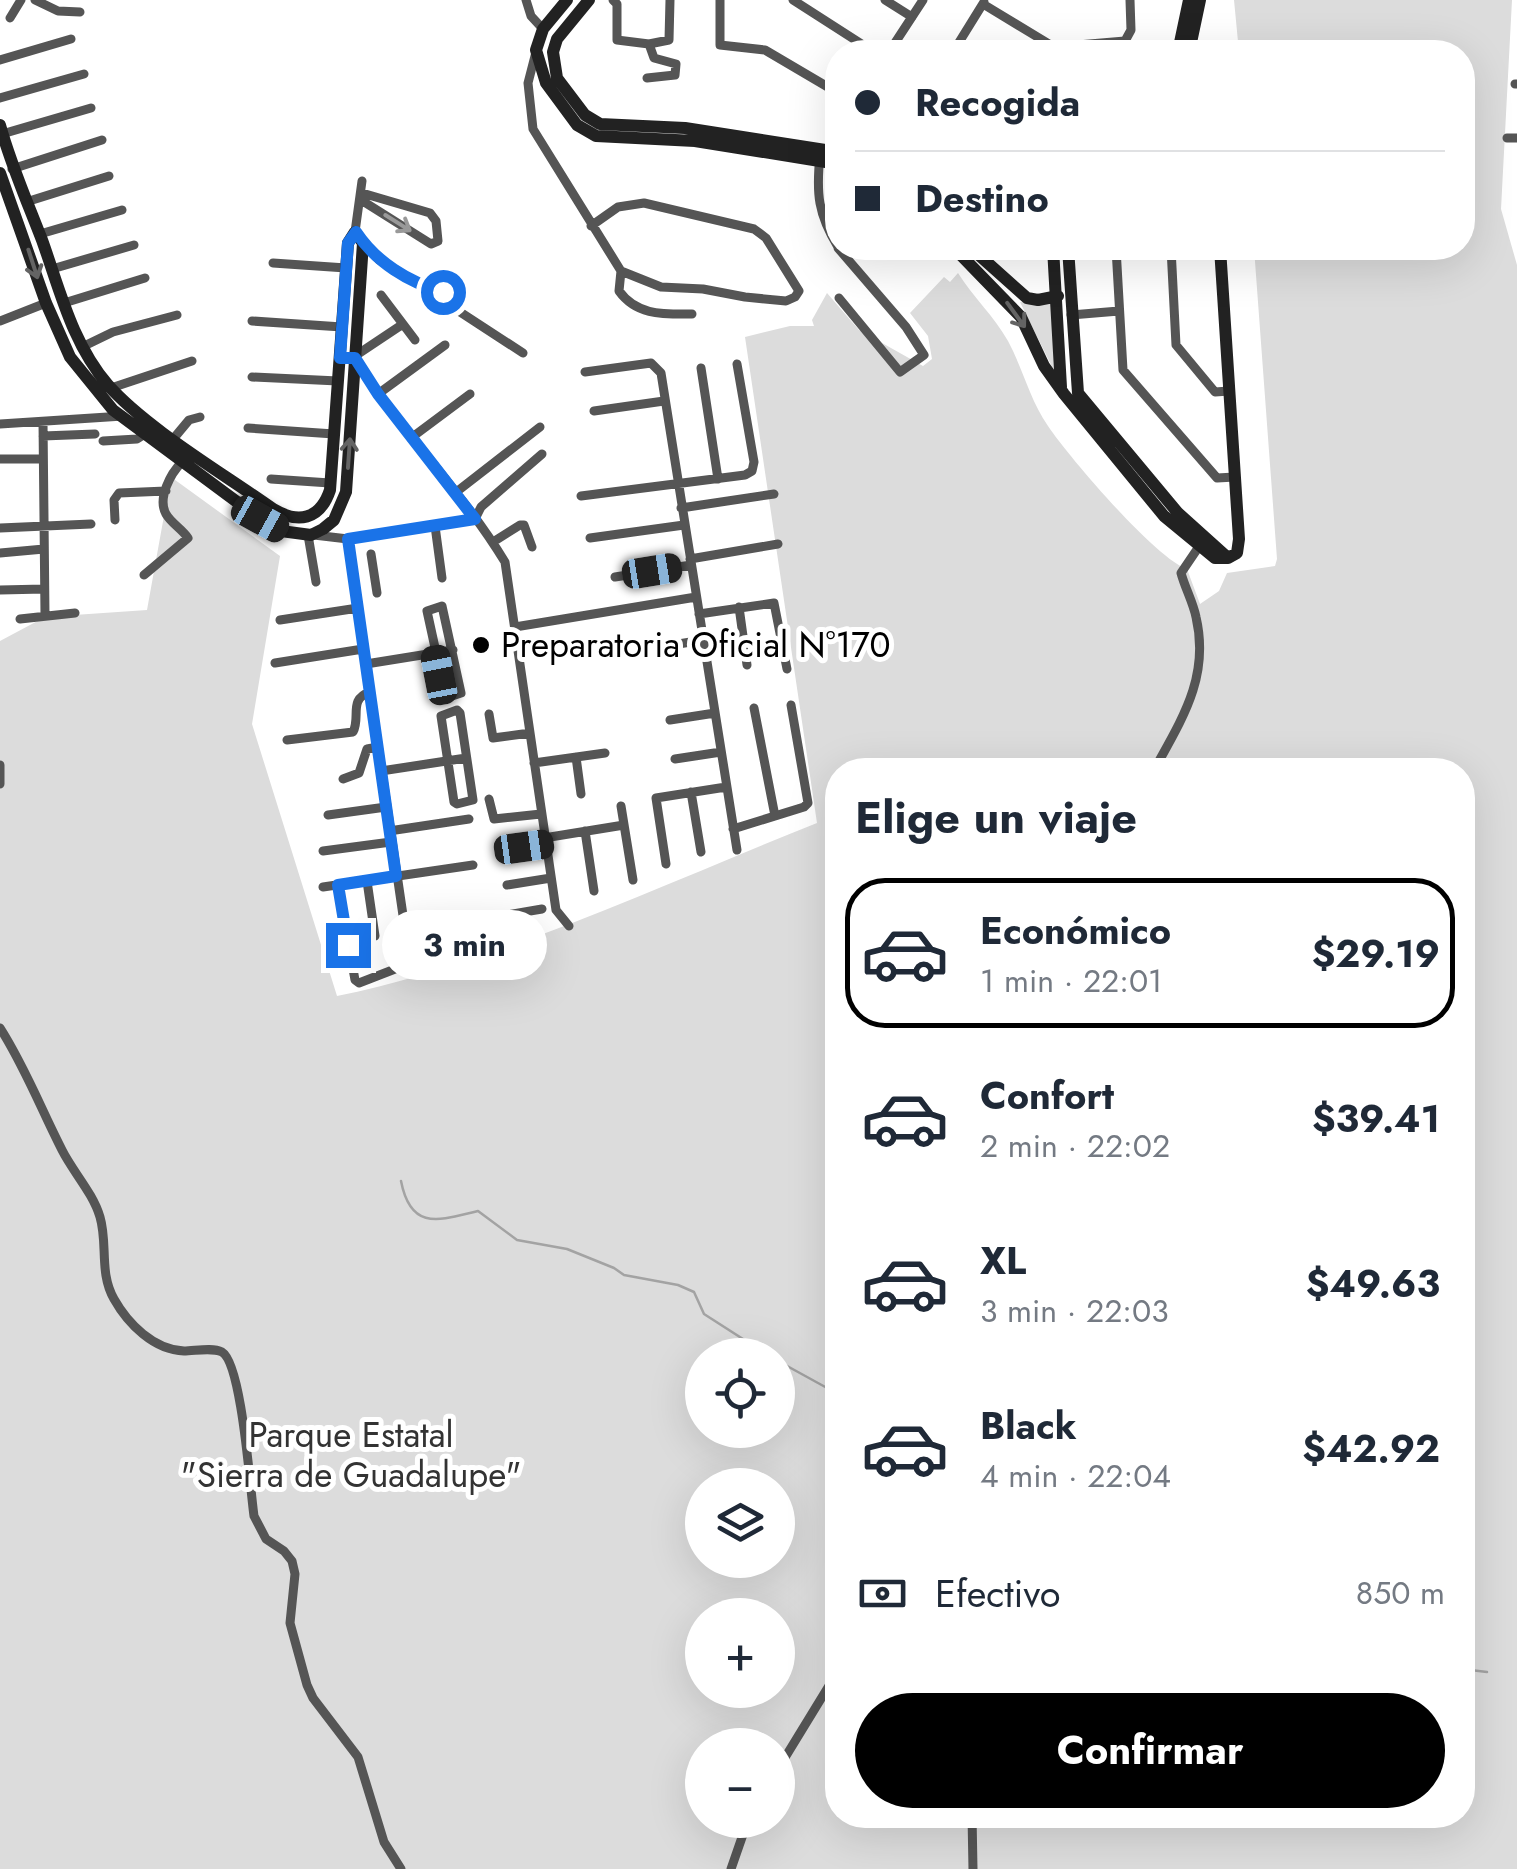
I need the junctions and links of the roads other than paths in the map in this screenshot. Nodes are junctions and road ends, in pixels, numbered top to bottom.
1 (21, 0) edge
2 (35, 0) edge
3 (526, 0) edge
4 (567, 0) edge
5 (589, 0) edge
6 (613, 0) edge
7 (670, 0) edge
8 (720, 0) edge
9 (793, 0) edge
10 (885, 0) edge
11 (923, 0) edge
12 (1130, 0) edge
13 (984, 2) edge
14 (1195, 2) edge
15 (80, 12) dead end
16 (912, 17) junction
17 (10, 18) dead end
18 (543, 30) junction
19 (71, 39) dead end
20 (855, 40) edge
21 (897, 40) edge
22 (960, 40) edge
23 (1044, 40) edge
24 (1125, 40) edge
25 (1182, 40) edge
26 (1190, 40) edge
27 (649, 44) junction
28 (536, 50) junction
29 (0, 60) edge
30 (84, 74) dead end
31 (647, 78) dead end
32 (825, 86) edge
33 (0, 98) edge
34 (91, 108) dead end
35 (1, 129) edge
36 (685, 134) junction
37 (102, 140) dead end
38 (825, 153) edge
39 (820, 154) junction
40 (825, 157) edge
41 (6, 171) edge
42 (110, 176) dead end
43 (2, 188) edge
44 (361, 192) junction
45 (24, 208) junction
46 (122, 210) dead end
47 (825, 225) edge
48 (591, 226) junction
49 (40, 234) junction
50 (359, 237) junction
51 (134, 245) dead end
52 (849, 260) edge
53 (973, 260) edge
54 (977, 260) edge
55 (1057, 260) edge
56 (1067, 260) edge
57 (1117, 260) edge
58 (1172, 260) edge
59 (1221, 260) edge
60 (273, 263) dead end
61 (346, 268) junction
62 (52, 269) junction
63 (621, 271) junction
64 (145, 278) dead end
65 (1063, 292) junction
66 (382, 295) dead end
67 (839, 298) dead end
68 (46, 303) junction
69 (64, 303) junction
70 (1120, 310) junction
71 (177, 314) dead end
72 (692, 314) dead end
73 (1071, 315) junction
74 (0, 321) edge
75 (252, 321) dead end
76 (403, 324) junction
77 (342, 328) junction
78 (416, 340) dead end
79 (445, 345) dead end
80 (82, 347) junction
81 (523, 352) dead end
82 (340, 358) junction
83 (355, 358) junction
84 (192, 361) dead end
85 (737, 364) dead end
86 (701, 368) dead end
87 (585, 372) dead end
88 (252, 378) dead end
89 (338, 382) junction
90 (111, 388) junction
91 (1229, 391) junction
92 (378, 394) junction
93 (470, 394) dead end
94 (1064, 394) junction
95 (664, 401) junction
96 (594, 411) dead end
97 (128, 413) junction
98 (200, 417) dead end
99 (43, 422) junction
100 (0, 424) edge
101 (1096, 425) junction
102 (540, 427) dead end
103 (248, 428) dead end
104 (144, 434) junction
105 (334, 434) junction
106 (43, 436) junction
107 (174, 438) junction
108 (412, 438) junction
109 (542, 454) dead end
110 (44, 458) junction
111 (0, 459) edge
112 (182, 462) junction
113 (206, 470) junction
114 (1234, 477) junction
115 (272, 479) dead end
116 (718, 479) junction
117 (330, 482) junction
118 (677, 484) junction
119 (166, 491) junction
120 (455, 493) junction
121 (774, 494) dead end
122 (581, 496) dead end
123 (682, 508) junction
124 (475, 519) junction
125 (115, 520) dead end
126 (92, 524) dead end
127 (684, 525) junction
128 (44, 526) junction
129 (435, 526) junction
130 (0, 528) edge
131 (310, 535) junction
132 (590, 538) dead end
133 (348, 539) junction
134 (493, 542) junction
135 (778, 544) dead end
136 (1200, 546) junction
137 (532, 547) dead end
138 (44, 549) junction
139 (0, 553) edge
140 (371, 554) dead end
141 (1228, 558) junction
142 (690, 562) junction
143 (144, 575) dead end
144 (615, 577) dead end
145 (442, 578) dead end
146 (375, 581) junction
147 (316, 582) dead end
148 (355, 584) junction
149 (44, 588) junction
150 (0, 590) edge
151 (376, 593) dead end
152 (696, 597) junction
153 (739, 607) junction
154 (358, 608) junction
155 (75, 613) dead end
156 (698, 614) junction
157 (44, 615) junction
158 (20, 618) dead end
159 (280, 620) dead end
160 (514, 627) junction
161 (703, 640) junction
162 (666, 646) dead end
163 (363, 649) junction
164 (453, 650) junction
165 (435, 653) junction
166 (275, 662) dead end
167 (366, 664) junction
168 (747, 665) dead end
169 (787, 669) dead end
170 (370, 692) junction
171 (791, 705) dead end
172 (754, 708) dead end
173 (715, 713) junction
174 (489, 714) dead end
175 (670, 720) dead end
176 (530, 733) junction
177 (287, 740) dead end
178 (378, 747) junction
179 (721, 752) junction
180 (605, 753) dead end
181 (576, 757) junction
182 (466, 758) junction
183 (1161, 758) edge
184 (674, 759) dead end
185 (448, 760) junction
186 (534, 763) junction
187 (0, 765) edge
188 (381, 770) junction
189 (342, 779) dead end
190 (0, 784) edge
191 (726, 787) junction
192 (691, 792) junction
193 (580, 794) dead end
194 (489, 799) dead end
195 (386, 806) junction
196 (621, 806) dead end
197 (541, 814) junction
198 (328, 815) dead end
199 (775, 816) junction
200 (469, 819) dead end
201 (624, 826) junction
202 (733, 828) junction
203 (585, 831) junction
204 (390, 836) junction
205 (545, 841) junction
206 (502, 850) dead end
207 (737, 850) dead end
208 (323, 851) dead end
209 (700, 852) dead end
210 (666, 864) dead end
211 (473, 865) dead end
212 (396, 876) junction
213 (551, 878) junction
214 (632, 880) dead end
215 (368, 881) junction
216 (338, 885) junction
217 (507, 885) dead end
218 (323, 887) dead end
219 (594, 891) dead end
220 (542, 910) dead end
221 (569, 926) dead end
222 (375, 936) dead end
223 (408, 964) dead end
224 (0, 1028) edge
225 (825, 1692) edge
226 (795, 1741) edge
227 (972, 1828) edge
228 (741, 1838) edge
229 (401, 1869) edge
230 (730, 1869) edge
231 (973, 1869) edge

1 - 17 street
2 - 15 street
3 - 18 street
4 - 18 street
5 - 36 street
6 - 27 street
7 - 27 street
8 - 32 street
9 - 20 street
10 - 16 street
11 - 16 street
12 - 24 street
13 - 22 street
13 - 23 street
14 - 25 street
14 - 26 street
16 - 21 street
18 - 28 street
19 - 29 street
27 - 31 street
28 - 36 street
28 - 48 street
30 - 33 street
34 - 35 street
35 - 41 street
36 - 39 street
37 - 41 street
38 - 39 street
39 - 40 street
39 - 47 street
41 - 43 street
41 - 45 street
42 - 45 street
43 - 45 street
44 -> 44 street
44 - 50 street
45 - 49 street
45 -> 68 street
46 - 49 street
48 - 63 street
48 - 63 street
49 - 62 street
50 - 61 street
50 - 81 street
50 - 83 street
51 - 62 street
52 - 67 street
53 -> 94 street
54 - 65 street
55 - 65 street
56 - 65 street
57 - 70 street
58 - 91 street
59 - 91 street
60 - 61 street
61 - 77 street
62 - 69 street
63 - 72 street
64 - 69 street
65 - 73 street
65 - 94 street
66 - 76 street
68 - 74 street
68 - 97 street
69 - 80 street
70 - 73 street
70 - 114 street
71 - 80 street
73 - 101 street
75 - 77 street
76 - 78 street
76 - 83 street
77 - 82 street
79 - 92 street
80 - 90 street
82 - 83 street
82 - 89 street
83 - 92 street
131 -> 83 street
84 - 90 street
85 - 116 street
86 - 116 street
87 - 95 street
88 - 89 street
89 - 105 street
90 - 97 street
91 - 114 street
92 - 108 street
93 - 108 street
94 - 101 street
95 - 96 street
95 - 118 street
97 - 99 street
97 - 104 street
97 - 107 street
98 - 107 street
99 - 100 street
99 - 106 street
101 - 136 street
101 - 141 street
102 - 120 street
103 - 105 street
104 - 106 street
104 - 112 street
105 - 117 street
106 - 110 street
107 - 113 street
108 - 120 street
109 - 124 street
110 - 111 street
110 - 128 street
112 - 113 street
112 - 119 street
113 - 117 street
113 - 131 street
114 - 141 street
115 - 117 street
116 - 118 street
118 - 122 street
118 - 123 street
119 - 125 street
119 - 143 street
120 - 124 street
121 - 123 street
123 - 127 street
124 - 129 street
124 - 134 street
126 - 128 street
127 - 132 street
127 - 142 street
128 - 130 street
128 - 138 street
129 - 133 street
129 - 145 street
131 - 133 street
131 - 147 street
133 - 148 street
134 - 137 street
134 - 160 street
135 - 142 street
136 - 141 street
136 - 183 street
138 - 139 street
138 - 149 street
140 - 146 street
142 - 144 street
142 - 152 street
146 - 148 street
146 - 151 street
148 - 154 street
149 - 150 street
149 - 157 street
152 - 156 street
152 - 160 street
153 - 156 street
153 - 168 street
153 - 169 street
154 - 159 street
154 - 163 street
155 - 157 street
156 - 161 street
157 - 158 street
160 - 176 street
161 - 162 street
161 - 173 street
163 - 166 street
163 - 167 street
164 - 165 street
164 - 165 street
164 - 165 street
165 - 167 street
167 - 170 street
170 - 177 street
170 - 178 street
171 - 199 street
172 - 199 street
173 - 175 street
173 - 179 street
174 - 176 street
176 - 186 street
178 - 188 street
178 - 189 street
179 - 184 street
179 - 191 street
180 - 181 street
181 - 186 street
181 - 193 street
182 - 185 street
182 - 185 street
182 - 185 street
185 - 188 street
186 - 197 street
187 - 190 street
188 - 195 street
191 - 192 street
191 - 202 street
192 - 209 street
192 - 210 street
194 - 197 street
195 - 198 street
195 - 204 street
196 - 201 street
197 - 205 street
199 - 202 street
200 - 204 street
201 - 203 street
201 - 214 street
202 - 207 street
203 - 205 street
203 - 219 street
204 - 208 street
204 - 212 street
205 - 206 street
205 - 213 street
211 - 212 street
212 - 215 street
212 - 220 street
213 - 217 street
213 - 221 street
215 - 216 street
215 - 222 street
216 - 218 street
216 - 223 street
224 - 229 street
225 - 226 street
227 - 231 street
228 - 230 street

